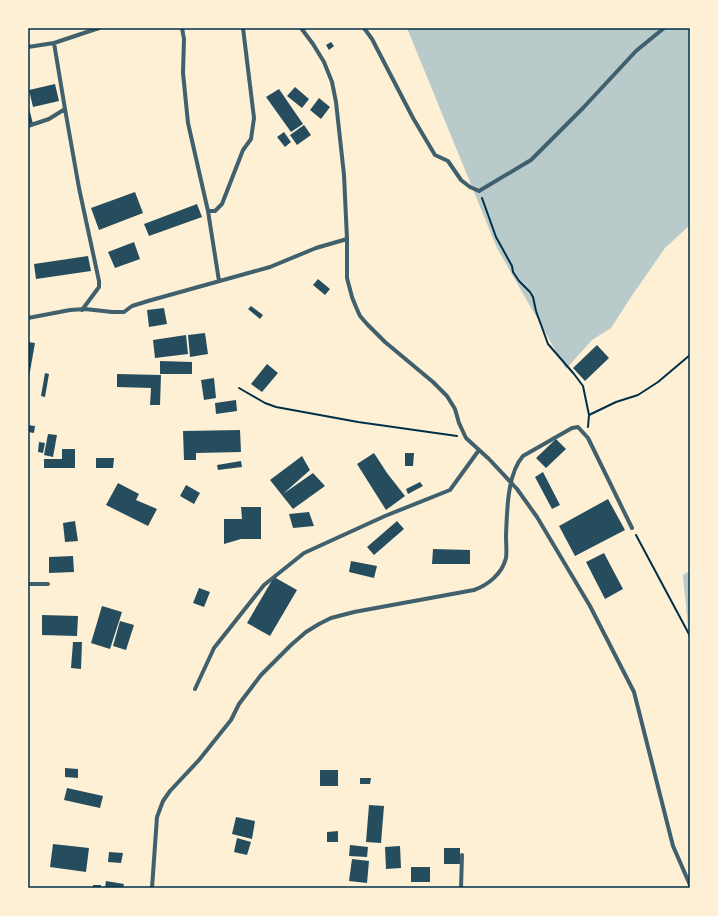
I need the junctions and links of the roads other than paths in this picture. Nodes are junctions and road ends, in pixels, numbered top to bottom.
1 (99, 28) edge
2 (182, 28) edge
3 (243, 28) edge
4 (301, 28) edge
5 (364, 28) edge
6 (664, 28) edge
7 (54, 43) junction
8 (28, 47) edge
9 (65, 109) junction
10 (28, 126) edge
11 (208, 211) junction
12 (347, 239) junction
13 (219, 281) junction
14 (82, 310) junction
15 (28, 318) edge
16 (479, 450) junction
17 (511, 482) junction
18 (632, 528) road end
19 (28, 584) edge
20 (48, 584) dead end
21 (195, 689) dead end
22 (462, 855) dead end
23 (690, 884) edge
24 (152, 888) edge
25 (461, 888) edge

1 - 7 street
2 - 11 street
3 - 11 street
4 - 12 street
5 - 6 street
7 - 8 street
7 - 9 street
9 - 10 street
9 - 14 street
11 - 13 street
12 - 13 street
12 - 16 street
13 - 14 street
14 - 15 street
16 - 17 street
16 - 21 street
17 - 18 street
17 - 23 street
17 - 24 street
19 - 20 street
22 - 25 street

